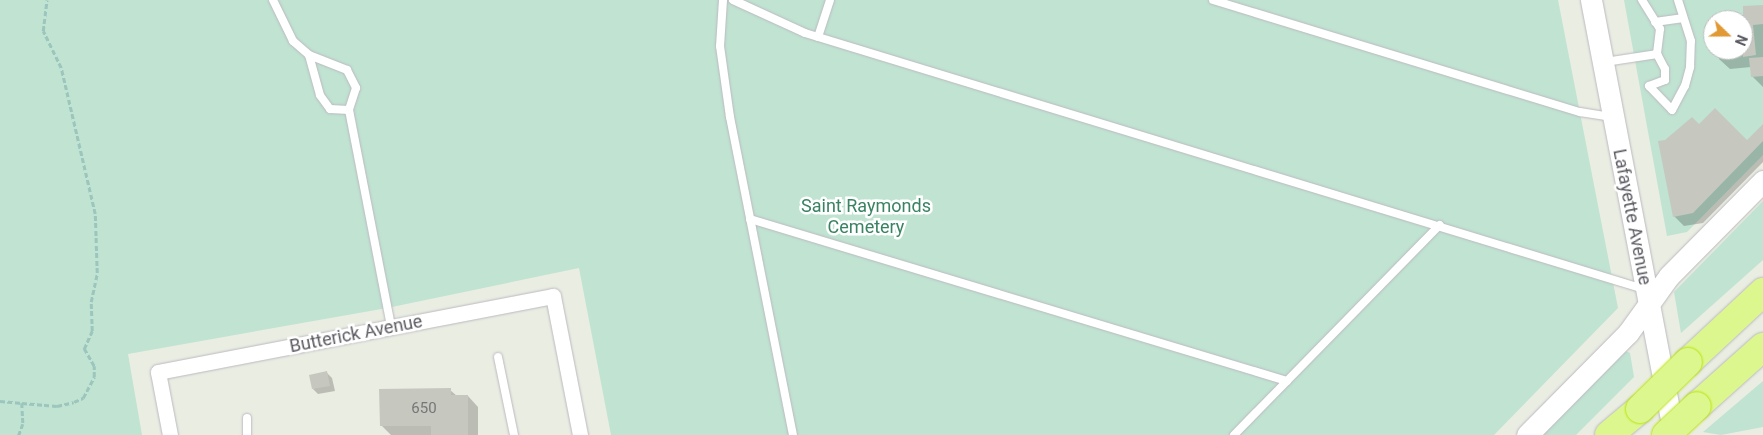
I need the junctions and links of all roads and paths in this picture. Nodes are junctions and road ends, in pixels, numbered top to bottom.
1 (47, 0) edge
2 (273, 0) edge
3 (723, 0) edge
4 (733, 0) edge
5 (830, 0) edge
6 (1213, 0) edge
7 (1591, 0) edge
8 (1642, 0) edge
9 (1678, 0) edge
10 (1682, 18) junction
11 (1655, 22) junction
12 (818, 37) junction
13 (1657, 54) junction
14 (309, 55) junction
15 (1603, 62) junction
16 (349, 110) junction
17 (1613, 118) junction
18 (1763, 181) edge
19 (750, 219) junction
20 (1440, 225) junction
21 (1763, 292) edge
22 (1648, 297) junction
23 (391, 328) junction
24 (1763, 347) edge
25 (498, 357) dead end
26 (1287, 381) junction
27 (0, 401) edge
28 (22, 403) junction
29 (1640, 409) junction
30 (247, 418) dead end
31 (19, 435) edge
32 (170, 435) edge
33 (247, 435) edge
34 (514, 435) edge
35 (580, 435) edge
36 (793, 435) edge
37 (1234, 435) edge
38 (1527, 435) edge
39 (1609, 435) edge
40 (1614, 435) edge
41 (1666, 435) edge
42 (1674, 435) edge

1 - 28 path
2 - 14 lane
3 - 19 lane
4 - 12 lane
5 - 12 lane
6 - 17 lane
7 - 15 street, Lafayette Avenue
8 - 11 lane
9 - 10 lane
10 - 11 lane
10 - 13 lane
11 - 13 lane
12 - 20 lane
13 - 15 lane
14 - 16 lane
14 - 16 lane
15 - 17 street, Lafayette Avenue
16 - 23 lane
17 - 22 street, Lafayette Avenue
18 - 22 street
19 - 26 lane
19 - 36 lane
20 - 22 lane
20 - 26 lane
21 - 29 highway, bridge
22 - 38 street
22 - 42 street, Lafayette Avenue
23 - 32 street, Butterick Avenue
23 - 35 street, Butterick Avenue
24 - 41 highway, bridge
25 - 34 lane
26 - 37 lane
27 - 28 path
28 - 31 path
29 - 39 highway
29 - 40 highway
30 - 33 lane

